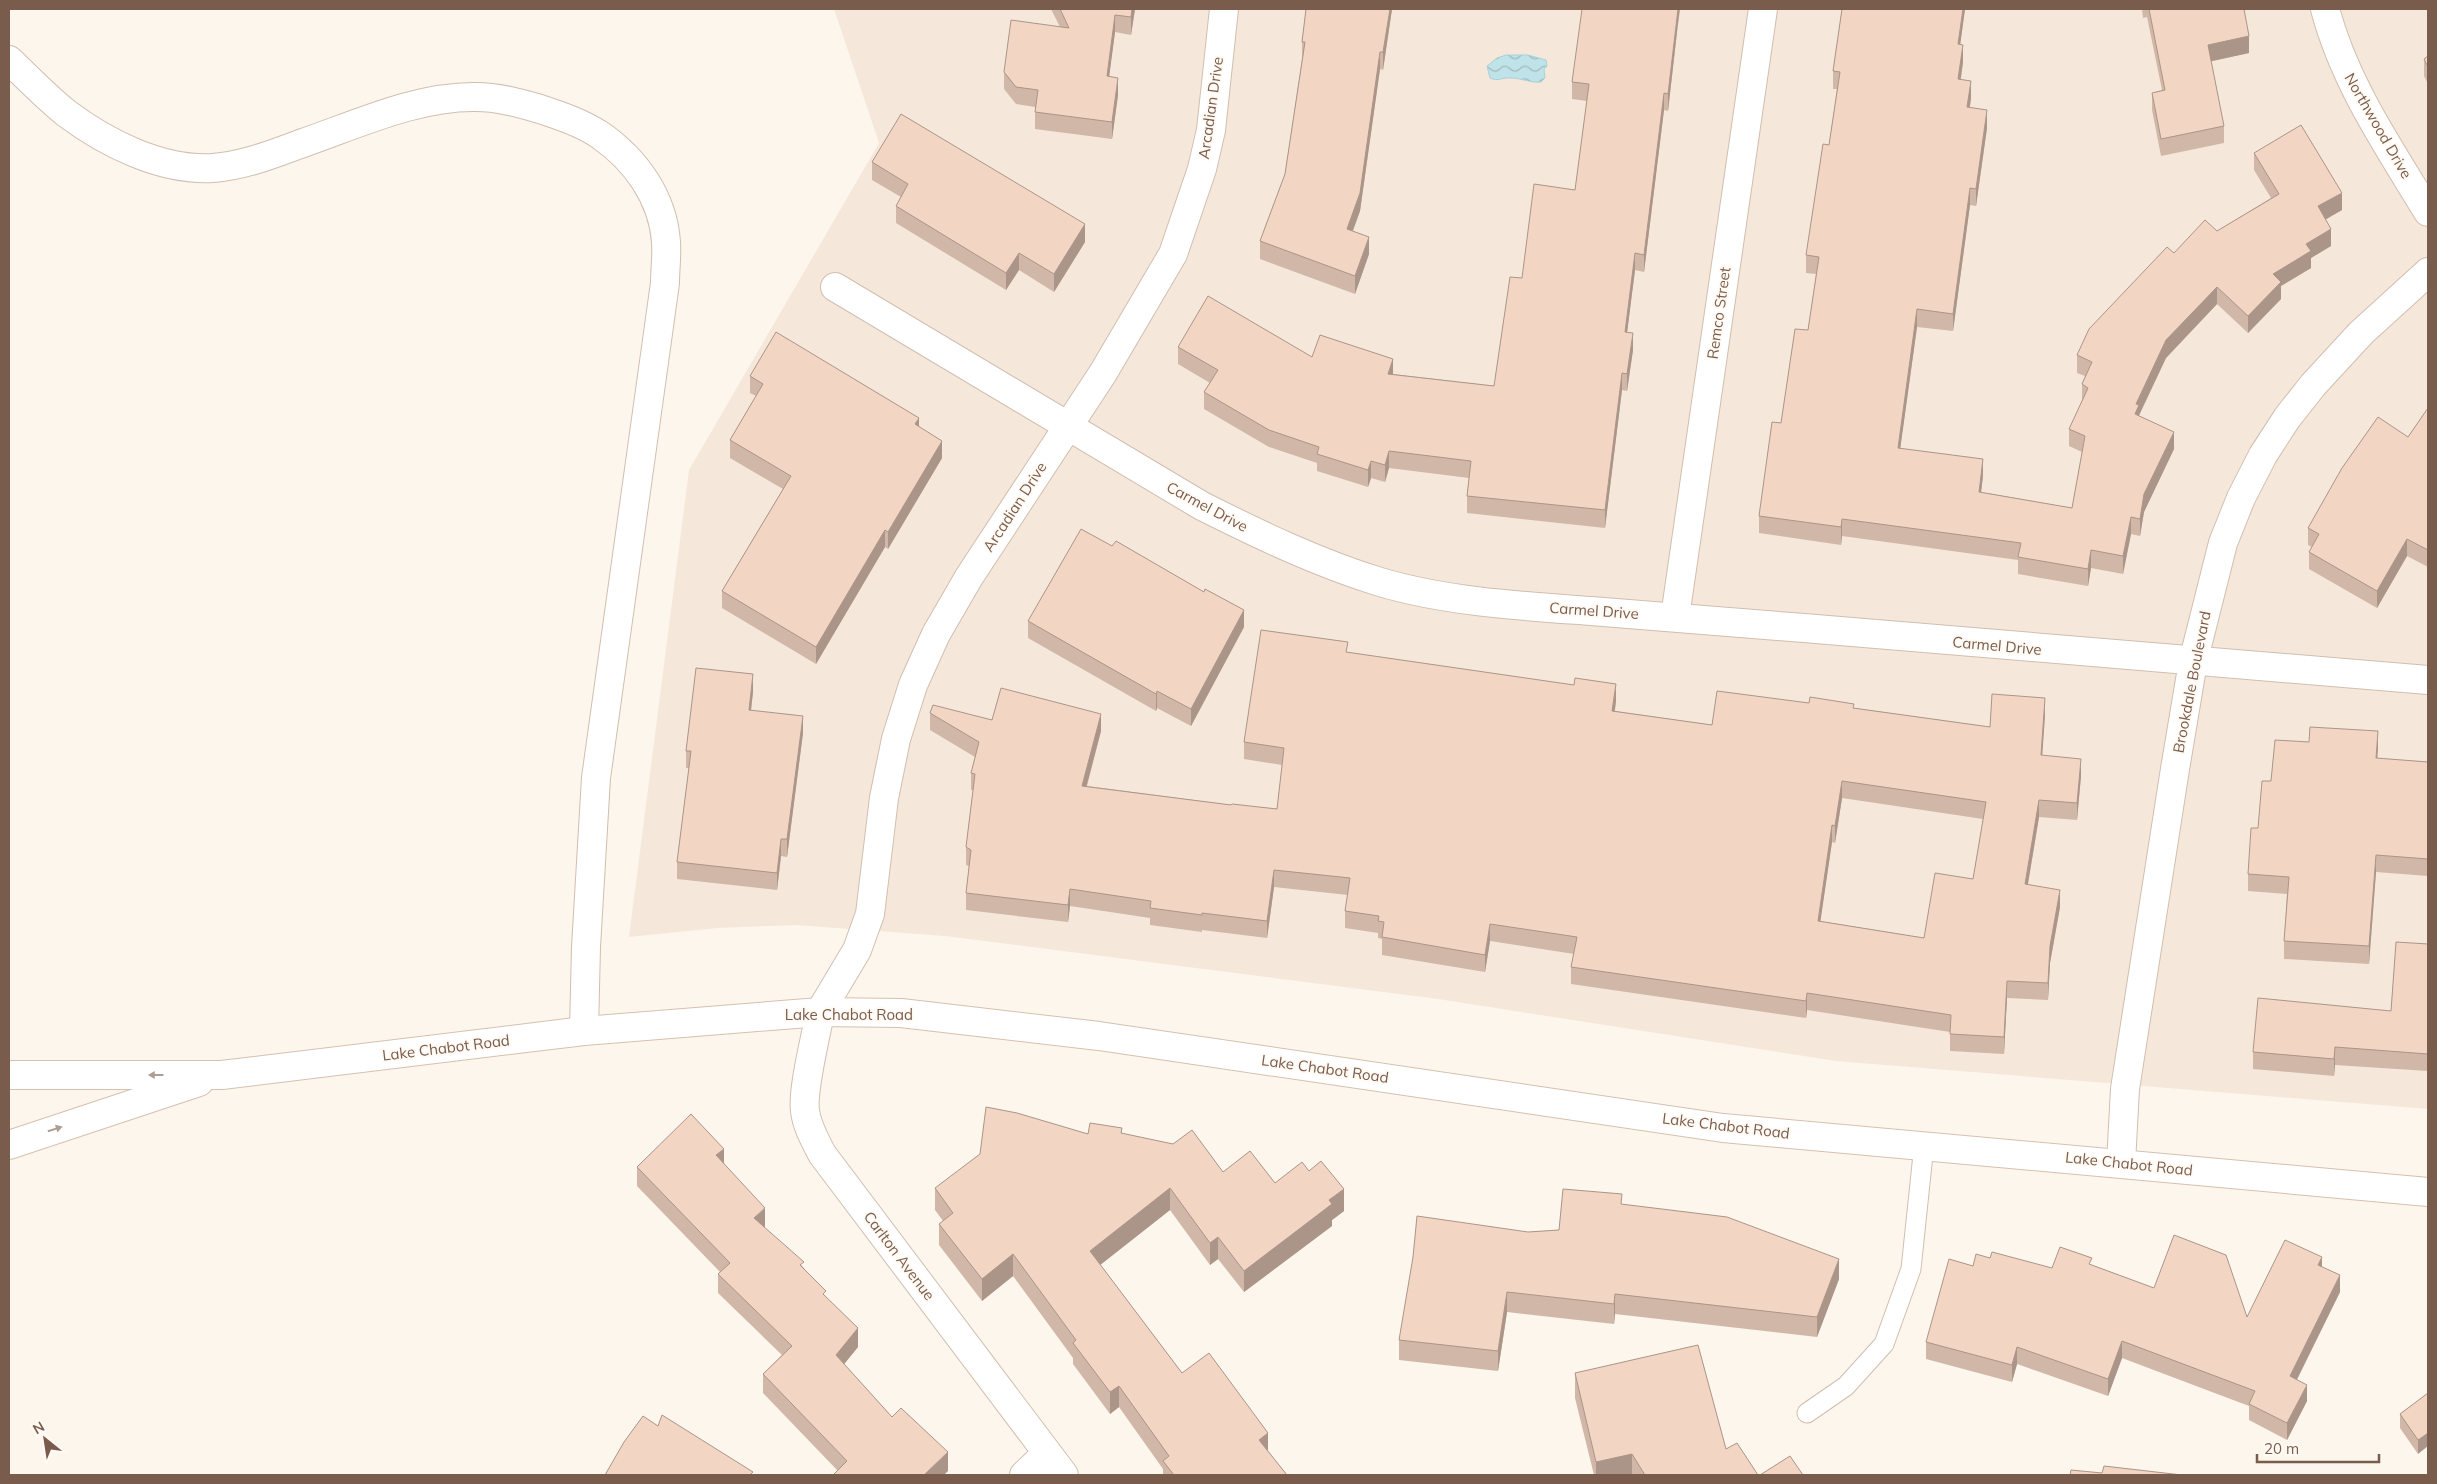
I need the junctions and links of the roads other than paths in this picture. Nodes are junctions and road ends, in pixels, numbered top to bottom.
1 (1224, 9) edge
2 (1763, 9) edge
3 (2325, 9) edge
4 (9, 60) edge
5 (2428, 212) edge
6 (2428, 272) edge
7 (835, 287) dead end
8 (1068, 427) junction
9 (1675, 616) junction
10 (2193, 662) junction
11 (2428, 680) edge
12 (820, 1012) junction
13 (584, 1031) junction
14 (9, 1075) edge
15 (222, 1075) junction
16 (9, 1145) edge
17 (1924, 1145) junction
18 (2121, 1163) junction
19 (2428, 1192) edge
20 (1807, 1413) dead end
21 (1047, 1452) junction
22 (1024, 1475) edge
23 (1064, 1475) edge

1 - 8 street, Arcadian Drive
2 - 9 street, Remco Street
3 - 5 street, Northwood Drive
4 - 13 street
6 - 10 street, Brookdale Boulevard
7 - 8 street, Carmel Drive
8 - 9 street, Carmel Drive
8 - 12 street, Arcadian Drive
9 - 10 street, Carmel Drive
10 - 11 street, Carmel Drive
10 - 18 street, Brookdale Boulevard
12 - 13 street, Lake Chabot Road
12 - 17 street, Lake Chabot Road
12 - 21 street, Carlton Avenue
13 - 15 street, Lake Chabot Road
15 -> 14 street, Lake Chabot Road
16 -> 15 street, Lake Chabot Road
17 - 18 street, Lake Chabot Road
17 - 20 lane
18 - 19 street, Lake Chabot Road
21 - 22 street
21 - 23 street, Carlton Avenue

